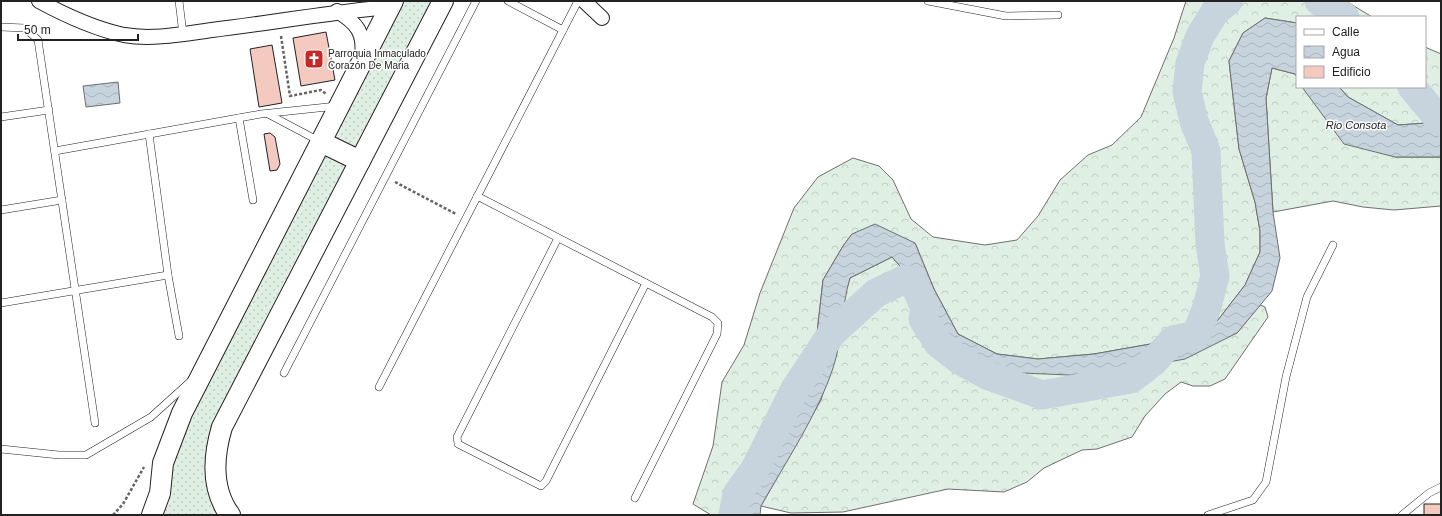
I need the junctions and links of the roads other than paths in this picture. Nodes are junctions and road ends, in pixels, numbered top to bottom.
1 (39, 1) edge
2 (178, 1) edge
3 (443, 1) edge
4 (476, 1) edge
5 (508, 1) edge
6 (578, 1) edge
7 (584, 1) edge
8 (928, 1) edge
9 (391, 4) edge
10 (337, 11) junction
11 (1058, 15) dead end
12 (602, 18) dead end
13 (1, 27) edge
14 (563, 30) junction
15 (183, 34) junction
16 (362, 61) junction
17 (339, 106) junction
18 (49, 110) junction
19 (268, 114) junction
20 (1, 117) edge
21 (239, 118) junction
22 (150, 134) junction
23 (321, 142) junction
24 (55, 151) junction
25 (360, 161) junction
26 (477, 196) junction
27 (62, 200) junction
28 (253, 200) dead end
29 (1, 210) edge
30 (558, 238) junction
31 (1332, 245) dead end
32 (168, 275) junction
33 (646, 283) junction
34 (76, 291) junction
35 (1, 303) edge
36 (179, 336) dead end
37 (202, 372) junction
38 (284, 373) dead end
39 (378, 387) dead end
40 (95, 423) dead end
41 (1, 449) edge
42 (1441, 487) edge
43 (635, 498) dead end
44 (152, 515) edge
45 (230, 515) edge
46 (1208, 515) edge
47 (1402, 515) edge

1 - 15 street
2 - 15 lane
3 - 25 main road
4 - 38 lane
5 - 14 lane
6 - 14 lane
7 - 12 street
8 - 11 lane
9 - 10 street
9 - 16 main road
10 - 15 street
10 - 16 street
13 - 18 lane
14 - 26 lane
16 - 17 main road
17 - 19 lane
17 - 23 main road
18 - 20 lane
18 - 24 lane
19 - 21 lane
19 - 23 lane
21 - 22 lane
21 - 28 lane
22 - 24 lane
22 - 32 lane
23 - 25 main road
23 - 37 main road
24 - 27 lane
25 - 45 main road
26 - 30 lane
26 - 39 lane
27 - 29 lane
27 - 34 lane
30 - 33 lane
30 - 33 lane
31 - 46 lane
32 - 34 lane
32 - 36 lane
33 - 43 lane
34 - 35 lane
34 - 40 lane
37 - 41 lane
37 - 44 main road
42 - 47 lane

